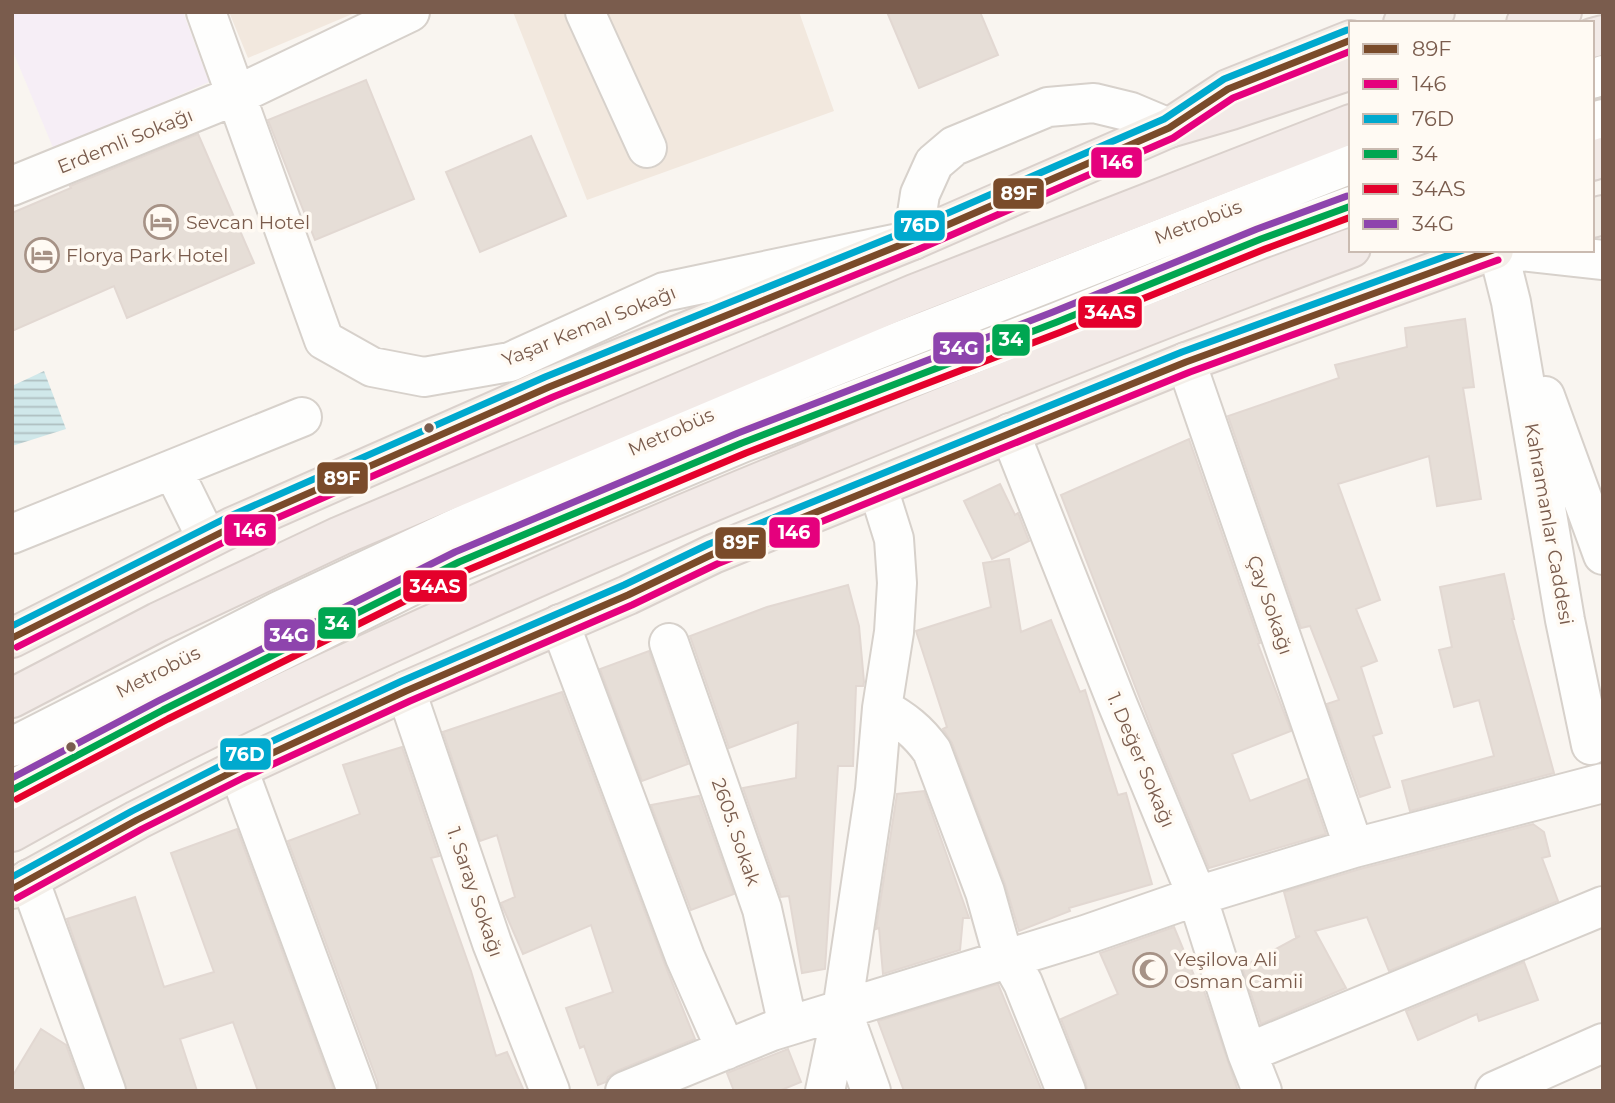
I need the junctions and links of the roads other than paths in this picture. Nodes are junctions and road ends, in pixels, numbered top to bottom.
1 (206, 12) edge
2 (410, 12) edge
3 (585, 12) edge
4 (1435, 12) edge
5 (1562, 12) edge
6 (1409, 21) edge
7 (1533, 21) edge
8 (1349, 41) edge
9 (1349, 71) edge
10 (237, 95) junction
11 (1349, 125) edge
12 (1169, 128) junction
13 (647, 148) dead end
14 (1349, 165) edge
15 (12, 186) edge
16 (1349, 207) edge
17 (913, 240) junction
18 (1349, 249) edge
19 (1490, 252) edge
20 (1497, 252) edge
21 (1529, 252) edge
22 (1603, 260) edge
23 (1511, 302) junction
24 (1186, 362) junction
25 (302, 417) dead end
26 (1010, 433) junction
27 (173, 470) junction
28 (878, 488) junction
29 (12, 534) edge
30 (207, 539) junction
31 (1603, 555) edge
32 (560, 624) junction
33 (12, 638) edge
34 (669, 643) dead end
35 (406, 691) junction
36 (12, 698) edge
37 (882, 708) junction
38 (12, 747) edge
39 (1600, 757) edge
40 (237, 769) junction
41 (12, 790) edge
42 (12, 832) edge
43 (1354, 848) junction
44 (21, 884) edge
45 (1197, 896) junction
46 (1603, 906) edge
47 (1007, 959) junction
48 (842, 1010) junction
49 (788, 1026) junction
50 (1603, 1044) edge
51 (726, 1050) junction
52 (1247, 1054) junction
53 (106, 1091) edge
54 (356, 1091) edge
55 (550, 1091) edge
56 (625, 1091) edge
57 (825, 1091) edge
58 (872, 1091) edge
59 (1066, 1091) edge
60 (1262, 1091) edge
61 (1495, 1091) edge

1 - 10 street, Yaşar Kemal Sokağı
2 - 10 street, Erdemli Sokağı
3 - 13 street
4 - 6 main road
5 - 7 highway
8 - 12 main road
9 - 12 highway
10 - 15 street, Erdemli Sokağı
10 - 17 street, Yaşar Kemal Sokağı
11 - 36 highway
12 - 17 main road
12 - 17 street
14 - 38 street, Metrobüs
16 - 41 street, Metrobüs
17 - 30 main road
18 - 42 highway
19 - 24 main road
20 - 23 street
21 - 22 street
23 - 31 street
23 - 39 street, Kahramanlar Caddesi
24 - 26 main road
24 - 43 street, Çay Sokağı
25 - 27 street
26 - 28 main road
26 - 45 street, 1. Değer Sokağı
27 - 29 street
27 - 30 street
28 - 32 main road
28 - 37 street
30 - 33 main road
32 - 35 main road
32 - 51 street
34 - 49 street, 2605. Sokak
35 - 40 main road
35 - 55 street, 1. Saray Sokağı
37 - 47 street
37 - 48 street
39 - 43 street
40 - 44 main road
40 - 54 street
43 - 45 street
44 - 53 street
45 - 47 street
45 - 52 street, 1. Değer Sokağı
46 - 52 street
47 - 48 street
47 - 59 street
48 - 49 street
48 - 57 street
48 - 58 street
49 - 51 street
50 - 61 street
51 - 56 street
52 - 60 street, 1. Değer Sokağı

